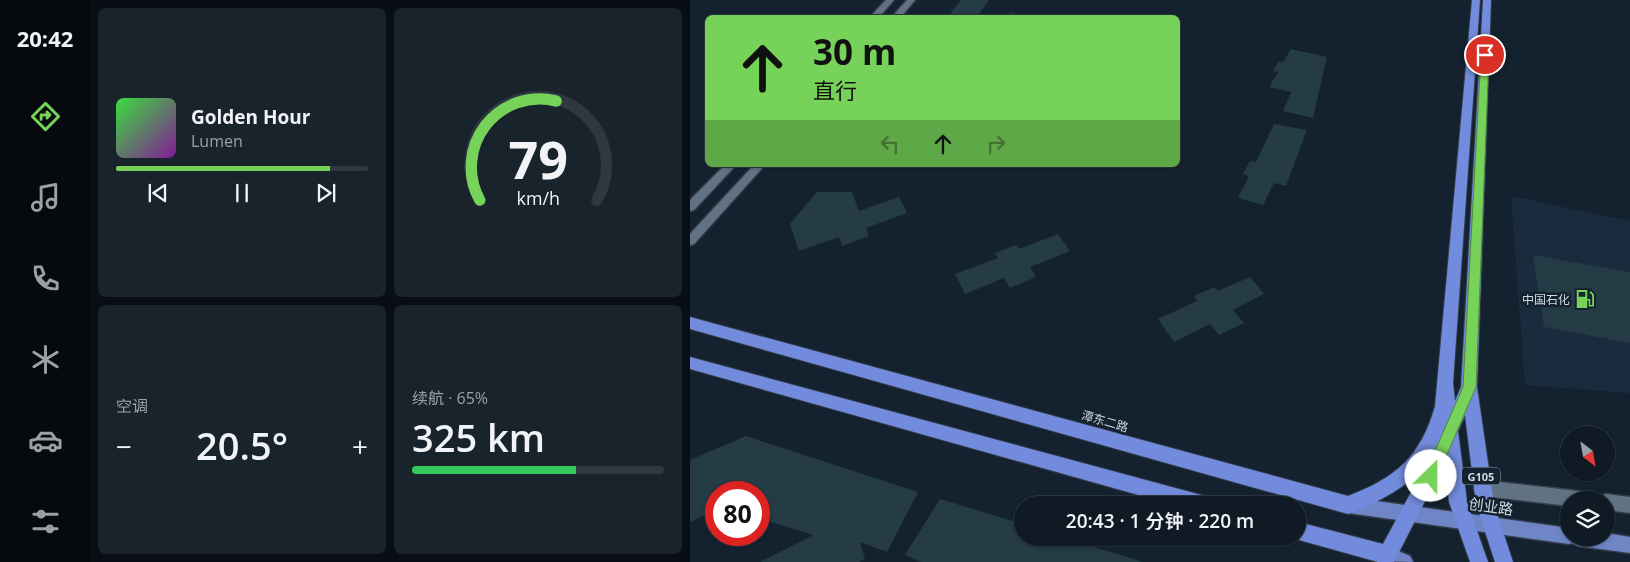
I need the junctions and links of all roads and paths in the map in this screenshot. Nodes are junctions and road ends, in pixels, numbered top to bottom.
1 (890, 0) edge
2 (911, 0) edge
3 (1476, 0) edge
4 (1488, 0) edge
5 (876, 15) edge
6 (898, 15) edge
7 (729, 167) edge
8 (758, 167) edge
9 (690, 207) edge
10 (690, 241) edge
11 (690, 323) edge
12 (690, 363) edge
13 (1446, 383) junction
14 (1469, 387) junction
15 (1450, 430) junction
16 (1482, 488) junction
17 (1172, 496) edge
18 (1560, 497) edge
19 (1615, 503) edge
20 (1348, 505) junction
21 (1630, 505) edge
22 (1410, 514) junction
23 (1465, 522) junction
24 (1492, 525) junction
25 (1306, 532) edge
26 (1560, 535) edge
27 (1615, 543) edge
28 (1630, 545) edge
29 (1387, 555) junction
30 (1404, 562) edge
31 (1479, 562) edge
32 (1504, 562) edge

1 - 5 street
2 - 6 street
3 - 13 highway, G105
4 - 14 highway, G105
7 - 9 street
8 - 10 street
11 - 20 highway, 潭东二路
12 - 17 highway
13 - 15 highway, G105
13 - 20 highway
14 - 15 highway
14 - 16 highway, G105
15 - 22 highway
15 - 23 highway, G105
16 - 18 street
16 - 24 highway, G105
19 - 21 street
20 - 22 main road, 创业路
22 - 23 main road, 创业路
22 - 29 highway
23 - 24 main road, 创业路
23 - 31 highway, G105
24 - 26 main road, 创业路
24 - 32 highway, G105
25 - 29 highway
27 - 28 main road
29 - 30 main road

